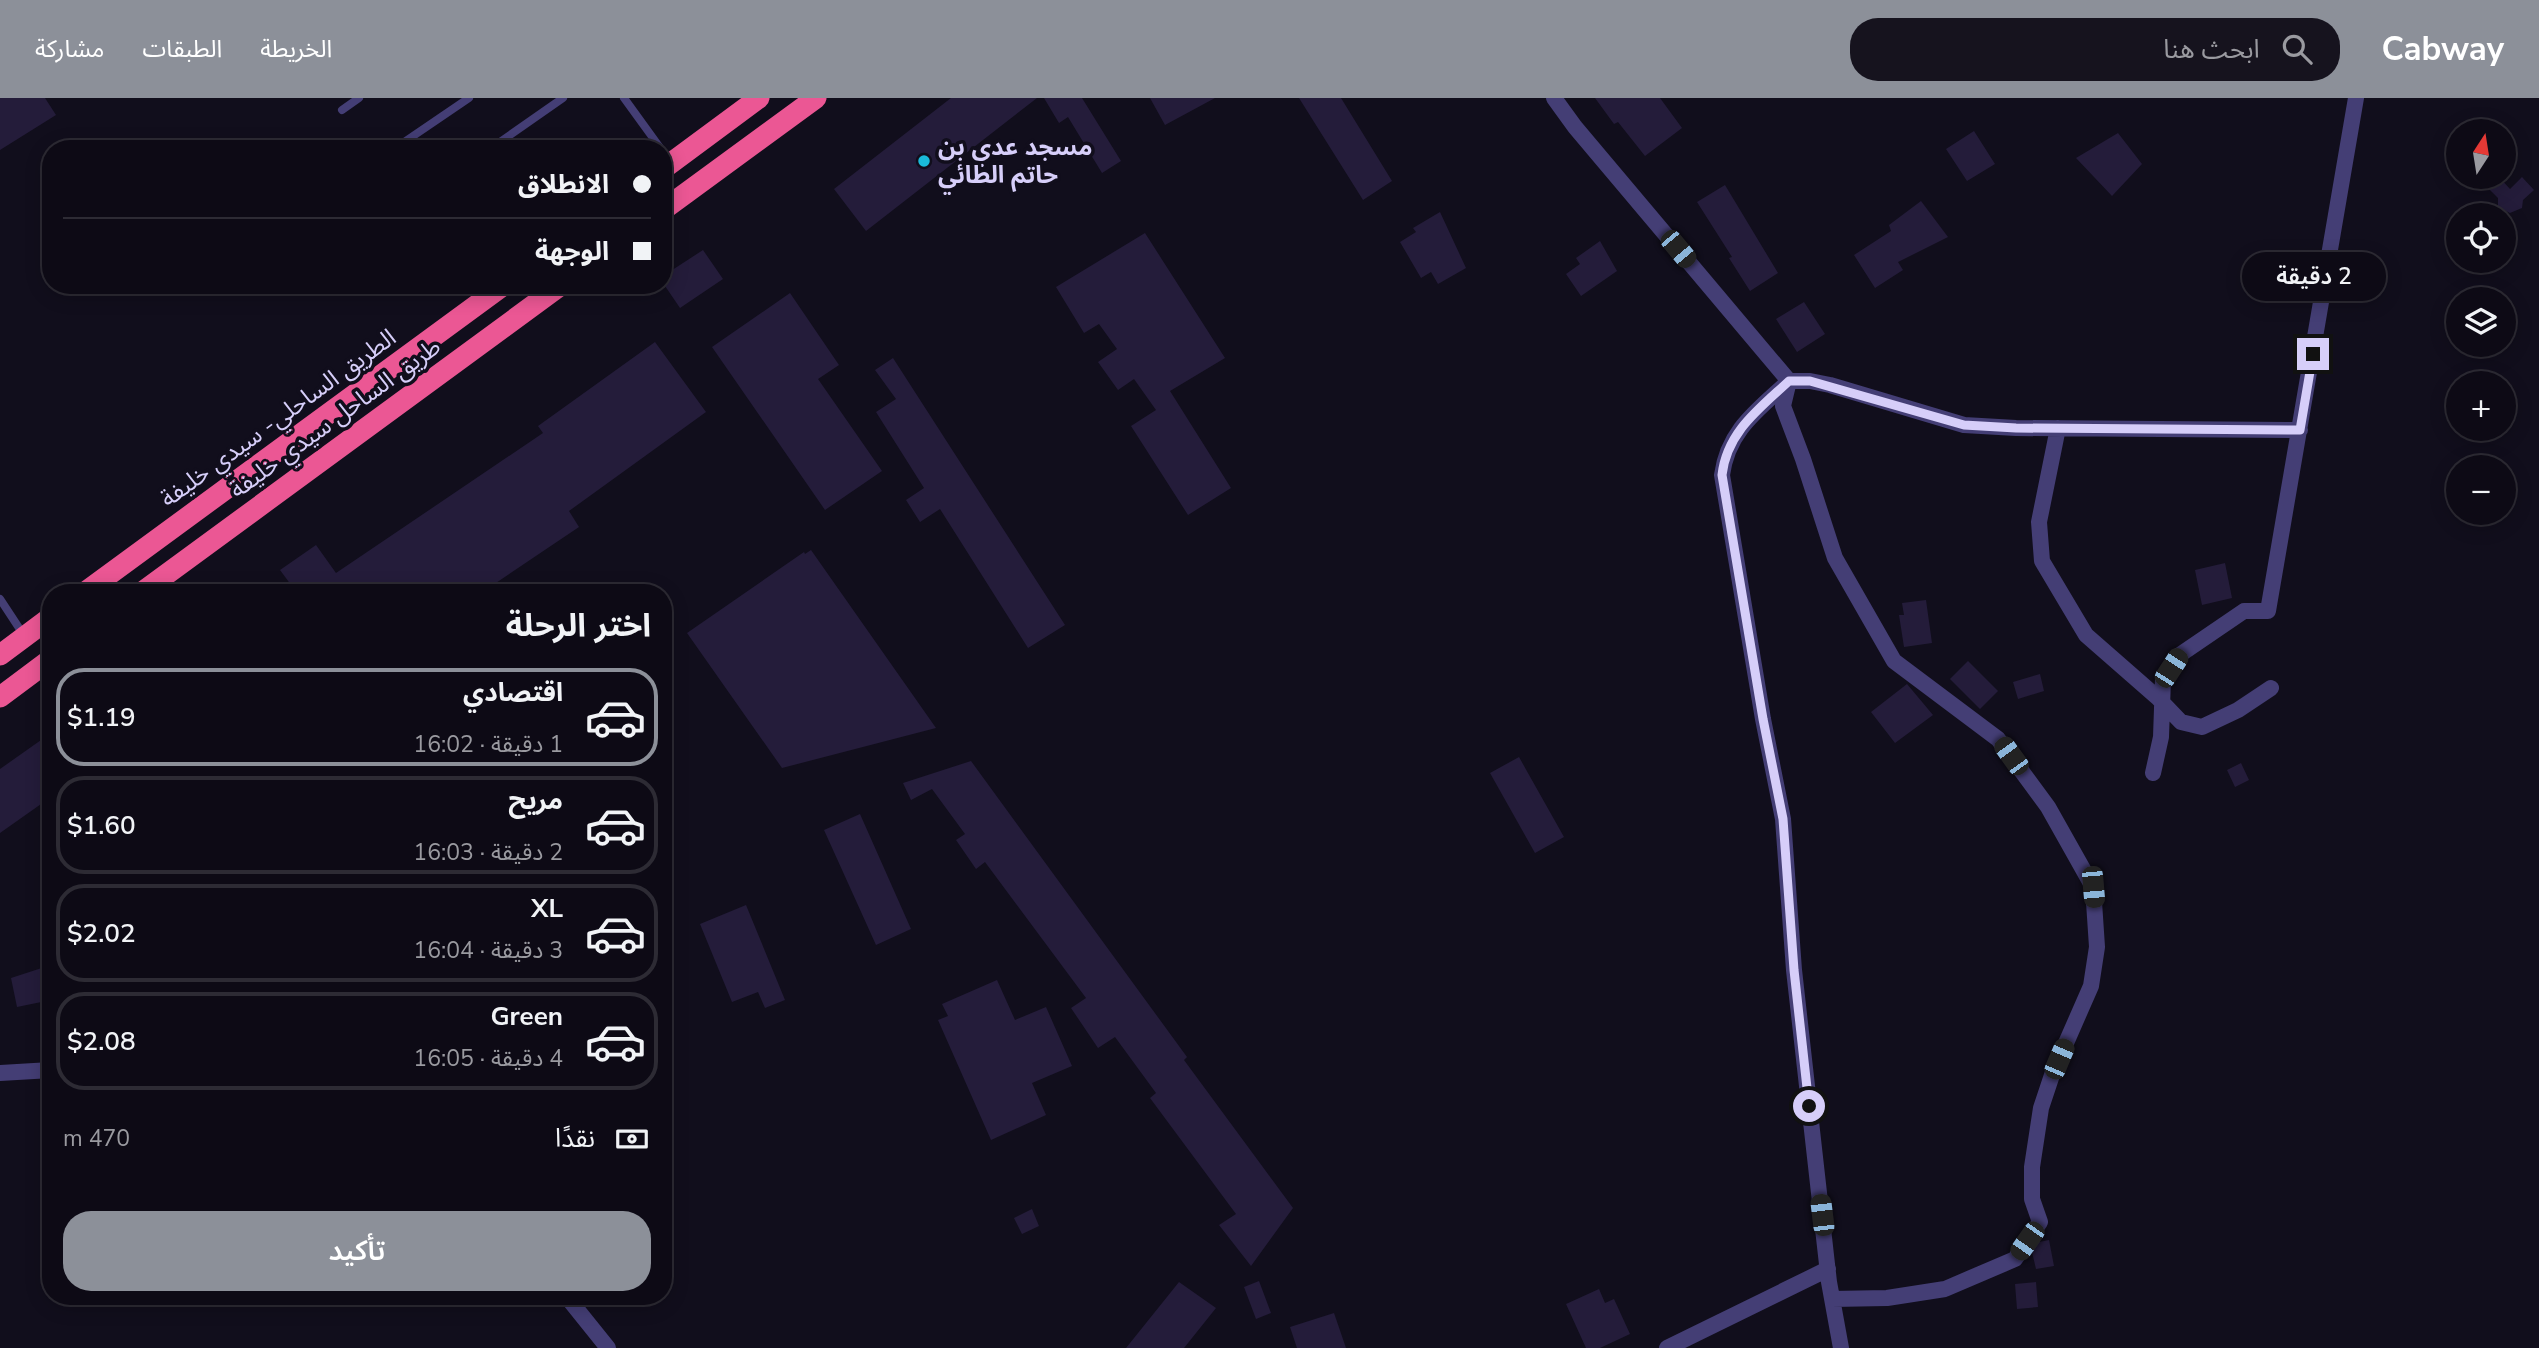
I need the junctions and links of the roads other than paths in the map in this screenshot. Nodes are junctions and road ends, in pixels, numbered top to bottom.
1 (359, 98) edge
2 (469, 98) edge
3 (563, 98) edge
4 (624, 98) edge
5 (760, 98) edge
6 (816, 98) edge
7 (1554, 98) edge
8 (2356, 98) edge
9 (342, 110) dead end
10 (407, 140) edge
11 (503, 140) edge
12 (653, 140) edge
13 (672, 154) edge
14 (672, 203) edge
15 (492, 294) edge
16 (549, 294) edge
17 (1789, 381) junction
18 (2058, 428) junction
19 (2300, 430) junction
20 (96, 584) edge
21 (153, 584) edge
22 (0, 599) edge
23 (42, 624) edge
24 (24, 637) junction
25 (0, 654) edge
26 (42, 666) edge
27 (2272, 688) dead end
28 (0, 697) edge
29 (2163, 703) junction
30 (2153, 772) dead end
31 (42, 1071) edge
32 (0, 1073) edge
33 (1828, 1269) junction
34 (1832, 1299) junction
35 (573, 1305) edge
36 (608, 1348) edge
37 (1667, 1348) edge
38 (1841, 1348) edge

1 - 9 lane
2 - 10 lane
3 - 11 lane
4 - 12 lane
5 - 13 highway
6 - 14 highway
7 - 17 street
8 - 19 street
15 - 20 highway, الطريق الساحلي- سيدي خليفة
16 - 21 highway, طريق الساحل سيدي خليفة
17 - 18 street
17 - 33 street
17 - 34 street
18 - 19 street
18 - 29 street
19 - 29 street
22 - 24 lane
23 - 24 highway
24 - 25 highway
26 - 28 highway
27 - 29 street
29 - 30 street
31 - 32 street
33 - 34 street
33 - 37 street
34 - 38 street
35 - 36 street

